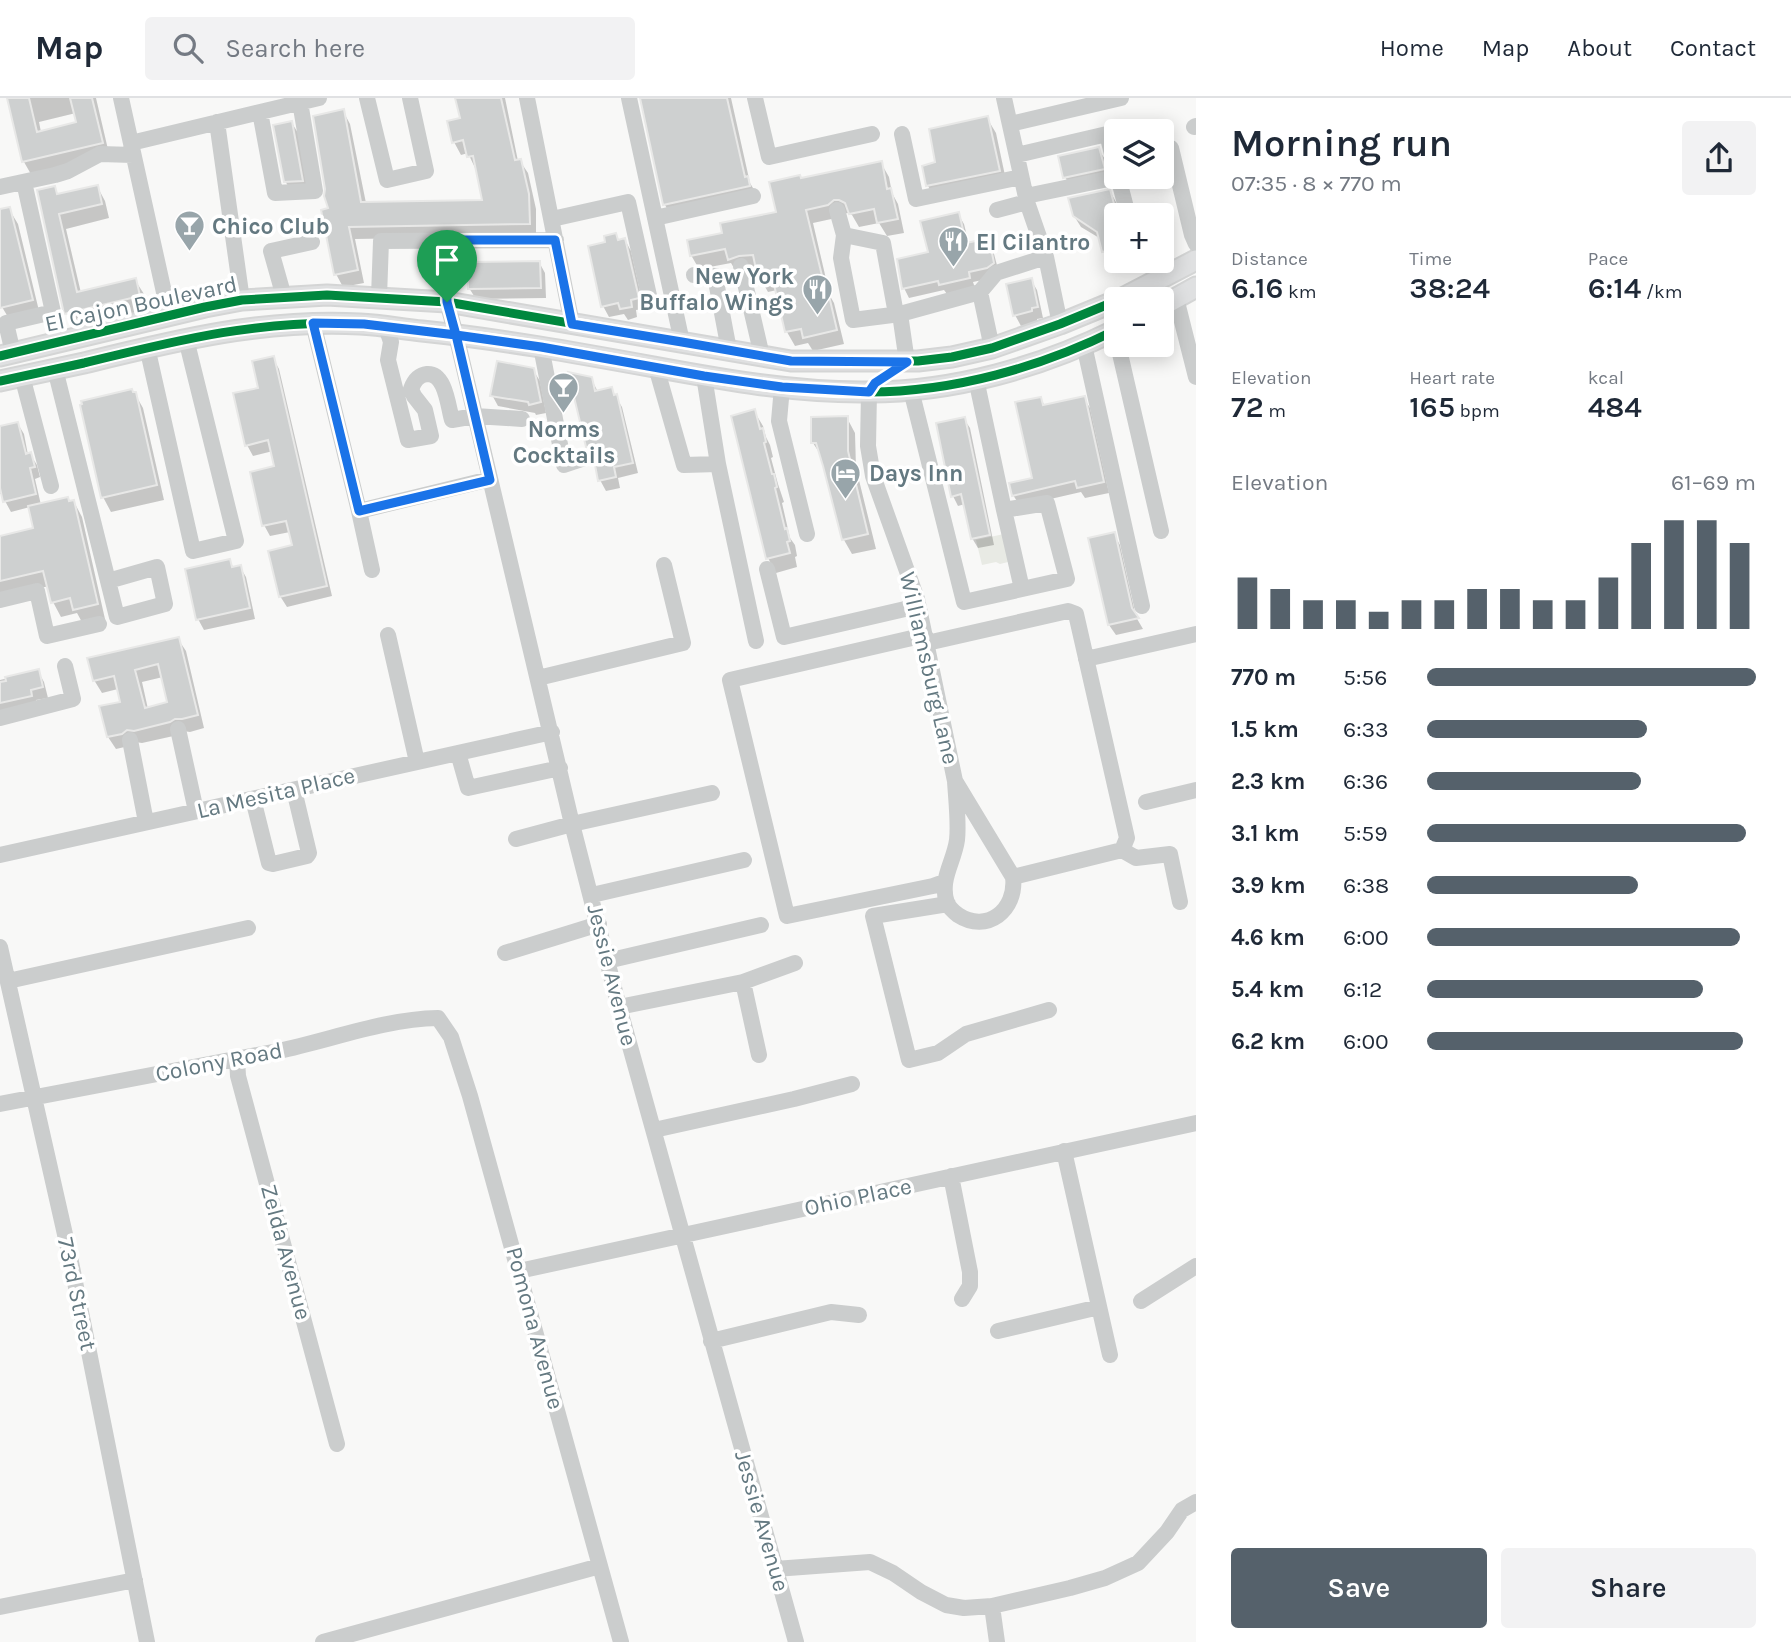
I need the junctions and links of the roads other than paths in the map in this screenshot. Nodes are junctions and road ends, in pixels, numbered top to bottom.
1 (121, 98) edge
2 (319, 98) edge
3 (368, 98) edge
4 (410, 98) edge
5 (527, 98) edge
6 (629, 98) edge
7 (755, 98) edge
8 (1004, 98) edge
9 (1121, 98) edge
10 (300, 103) junction
11 (260, 112) junction
12 (217, 122) junction
13 (1010, 124) junction
14 (872, 134) dead end
15 (902, 134) dead end
16 (1104, 135) edge
17 (132, 149) junction
18 (1017, 155) junction
19 (1174, 160) edge
20 (1021, 177) junction
21 (1104, 180) edge
22 (24, 182) junction
23 (0, 187) edge
24 (753, 196) dead end
25 (1026, 199) junction
26 (837, 210) dead end
27 (998, 210) dead end
28 (655, 218) junction
29 (551, 219) junction
30 (844, 235) junction
31 (445, 240) junction
32 (555, 240) junction
33 (312, 243) dead end
34 (1196, 244) edge
35 (1046, 257) junction
36 (1196, 260) edge
37 (741, 266) dead end
38 (695, 275) dead end
39 (1144, 287) edge
40 (1196, 287) edge
41 (980, 292) junction
42 (284, 297) junction
43 (379, 297) junction
44 (1174, 299) edge
45 (242, 300) junction
46 (650, 300) dead end
47 (447, 302) junction
48 (1104, 306) edge
49 (52, 312) junction
50 (898, 314) junction
51 (169, 315) junction
52 (1174, 316) edge
53 (313, 323) junction
54 (572, 324) junction
55 (1060, 324) junction
56 (386, 327) junction
57 (456, 335) junction
58 (186, 338) junction
59 (1104, 339) edge
60 (60, 341) junction
61 (682, 342) junction
62 (1084, 345) junction
63 (541, 347) junction
64 (146, 348) junction
65 (992, 348) junction
66 (729, 350) junction
67 (6, 355) edge
68 (762, 356) junction
69 (1121, 357) edge
70 (907, 362) junction
71 (656, 367) junction
72 (55, 369) junction
73 (22, 376) junction
74 (704, 376) junction
75 (1196, 377) edge
76 (976, 379) junction
77 (0, 381) edge
78 (782, 387) junction
79 (911, 390) junction
80 (869, 392) junction
81 (475, 416) junction
82 (522, 419) dead end
83 (452, 421) junction
84 (428, 425) junction
85 (588, 457) dead end
86 (718, 464) junction
87 (490, 480) junction
88 (51, 486) dead end
89 (1004, 510) junction
90 (359, 511) junction
91 (1161, 531) dead end
92 (807, 534) dead end
93 (664, 565) dead end
94 (767, 569) dead end
95 (372, 570) dead end
96 (108, 581) dead end
97 (1022, 589) junction
98 (0, 600) edge
99 (918, 606) junction
100 (1142, 607) dead end
101 (99, 624) dead end
102 (1196, 634) edge
103 (388, 635) dead end
104 (926, 639) junction
105 (756, 641) dead end
106 (1086, 659) junction
107 (65, 666) dead end
108 (538, 678) junction
109 (0, 718) edge
110 (178, 729) dead end
111 (552, 732) junction
112 (130, 740) dead end
113 (458, 753) junction
114 (417, 762) junction
115 (560, 768) junction
116 (955, 781) junction
117 (293, 790) junction
118 (1196, 790) edge
119 (712, 793) dead end
120 (253, 799) junction
121 (1146, 802) dead end
122 (196, 811) junction
123 (146, 822) junction
124 (572, 824) junction
125 (516, 839) dead end
126 (1122, 850) junction
127 (0, 855) edge
128 (744, 860) dead end
129 (1013, 877) junction
130 (944, 882) junction
131 (592, 895) junction
132 (1180, 902) dead end
133 (948, 904) junction
134 (599, 925) junction
135 (761, 925) dead end
136 (248, 928) dead end
137 (0, 947) edge
138 (505, 953) dead end
139 (607, 961) junction
140 (794, 963) dead end
141 (8, 981) junction
142 (743, 982) junction
143 (619, 1007) junction
144 (1049, 1010) dead end
145 (438, 1018) joint
146 (759, 1055) dead end
147 (237, 1059) junction
148 (852, 1084) dead end
149 (33, 1098) junction
150 (0, 1104) edge
151 (1196, 1123) edge
152 (654, 1130) junction
153 (1064, 1152) junction
154 (951, 1176) junction
155 (681, 1235) junction
156 (1196, 1266) edge
157 (519, 1271) junction
158 (962, 1300) dead end
159 (1141, 1301) dead end
160 (1099, 1307) junction
161 (859, 1315) dead end
162 (998, 1331) dead end
163 (711, 1341) junction
164 (1110, 1355) dead end
165 (337, 1444) dead end
166 (1196, 1502) edge
167 (600, 1566) junction
168 (775, 1569) junction
169 (135, 1580) junction
170 (992, 1606) junction
171 (0, 1607) edge
172 (345, 1639) edge
173 (147, 1642) edge
174 (323, 1642) edge
175 (621, 1642) edge
176 (796, 1642) edge
177 (997, 1642) edge

1 - 17 street
2 - 10 street
3 - 4 street
5 - 29 street
6 - 28 street
7 - 14 street
8 - 13 street
9 - 13 street
10 - 11 street
10 - 11 street
11 - 12 street
12 - 17 street
12 - 45 street
13 - 18 street
15 - 20 street
16 - 18 street
17 - 22 street
17 - 51 street
18 - 20 street
19 - 34 street
20 - 25 street
21 - 25 street
22 - 23 street
22 - 49 street
24 - 28 street
25 - 27 street
25 - 35 street
26 - 30 street
28 - 61 street
29 - 32 street
29 - 46 street
30 - 50 street
30 - 50 street
31 - 32 street
31 - 43 street
31 - 47 street, Jessie Avenue
32 - 54 street
33 - 42 street
35 - 41 street
35 - 55 street
36 - 39 main road
37 - 68 street
38 - 66 street
40 - 44 main road
41 - 50 street
41 - 65 street
42 - 43 main road, El Cajon Boulevard
42 - 45 main road, El Cajon Boulevard
43 - 47 main road, El Cajon Boulevard
45 - 51 main road, El Cajon Boulevard
47 - 54 main road, El Cajon Boulevard
47 - 57 street, Jessie Avenue
48 - 55 main road, El Cajon Boulevard
49 - 60 street
49 - 67 street
50 - 70 street
51 - 60 main road, El Cajon Boulevard
52 - 75 street
53 - 56 main road, El Cajon Boulevard
53 - 58 main road, El Cajon Boulevard
53 - 90 street
54 - 61 main road, El Cajon Boulevard
55 - 65 main road, El Cajon Boulevard
56 - 57 main road, El Cajon Boulevard
56 - 84 street
57 - 63 main road, El Cajon Boulevard
57 - 81 street, Jessie Avenue
58 - 64 main road, El Cajon Boulevard
58 - 64 street
59 - 62 main road, El Cajon Boulevard
60 - 67 main road, El Cajon Boulevard
61 - 66 main road, El Cajon Boulevard
62 - 76 main road, El Cajon Boulevard
62 - 100 street
63 - 71 main road, El Cajon Boulevard
63 - 85 street
64 - 72 main road, El Cajon Boulevard
65 - 70 main road, El Cajon Boulevard
66 - 68 main road, El Cajon Boulevard
68 - 70 main road, El Cajon Boulevard
69 - 91 street
70 - 80 main road
71 - 74 main road, El Cajon Boulevard
71 - 86 street
72 - 73 main road, El Cajon Boulevard
72 - 96 street
73 - 77 main road, El Cajon Boulevard
73 - 88 street
74 - 78 main road, El Cajon Boulevard
74 - 86 street
76 - 79 main road, El Cajon Boulevard
76 - 89 street
78 - 80 main road, El Cajon Boulevard
78 - 92 street
79 - 80 main road, El Cajon Boulevard
79 - 97 street
80 - 99 street, Williamsburg Lane
81 - 82 street
81 - 83 street
81 - 87 street, Jessie Avenue
83 - 84 street
83 - 84 street
86 - 105 street
87 - 90 street
87 - 108 street, Jessie Avenue
89 - 97 street
89 - 97 street
90 - 95 street
93 - 108 street
94 - 99 street
98 - 101 street
99 - 104 street, Williamsburg Lane
102 - 106 street
103 - 114 street
104 - 106 street
104 - 116 street, Williamsburg Lane
104 - 130 street
106 - 126 street
107 - 109 street
108 - 111 street, Jessie Avenue
110 - 122 street
111 - 113 street, La Mesita Place
111 - 115 street, Jessie Avenue
112 - 123 street
113 - 114 street, La Mesita Place
113 - 115 street
114 - 117 street, La Mesita Place
115 - 124 street, Jessie Avenue
116 - 129 street, Williamsburg Lane
116 - 130 street, Williamsburg Lane
117 - 120 street, La Mesita Place
117 - 120 street
118 - 121 street
119 - 124 street
120 - 122 street, La Mesita Place
122 - 123 street, La Mesita Place
123 - 127 street, La Mesita Place
124 - 125 street
124 - 131 street, Jessie Avenue
126 - 129 street
126 - 132 street
128 - 131 street
129 - 133 street
130 - 133 street, Williamsburg Lane
131 - 134 street, Jessie Avenue
133 - 144 street
134 - 138 street
134 - 139 street, Jessie Avenue
135 - 139 street
136 - 141 street
137 - 141 street, 73rd Street
139 - 143 street, Jessie Avenue
140 - 142 street
141 - 149 street, 73rd Street
142 - 143 street
142 - 146 street
143 - 152 street, Jessie Avenue
145 - 147 street, Colony Road
145 - 157 street, Pomona Avenue
147 - 149 street, Colony Road
147 - 165 street, Zelda Avenue
148 - 152 street
149 - 150 street, Colony Road
149 - 169 street, 73rd Street
151 - 153 street, Ohio Place
152 - 155 street, Jessie Avenue
153 - 154 street, Ohio Place
153 - 160 street
154 - 155 street, Ohio Place
154 - 158 street
155 - 157 street, Ohio Place
155 - 163 street, Jessie Avenue
156 - 159 street
157 - 167 street, Pomona Avenue
160 - 162 street
160 - 164 street
161 - 163 street
163 - 168 street, Jessie Avenue
166 - 170 street
167 - 172 street
167 - 175 street, Pomona Avenue
168 - 170 street
168 - 176 street, Jessie Avenue
169 - 171 street
169 - 173 street, 73rd Street
170 - 177 street
172 - 174 street

